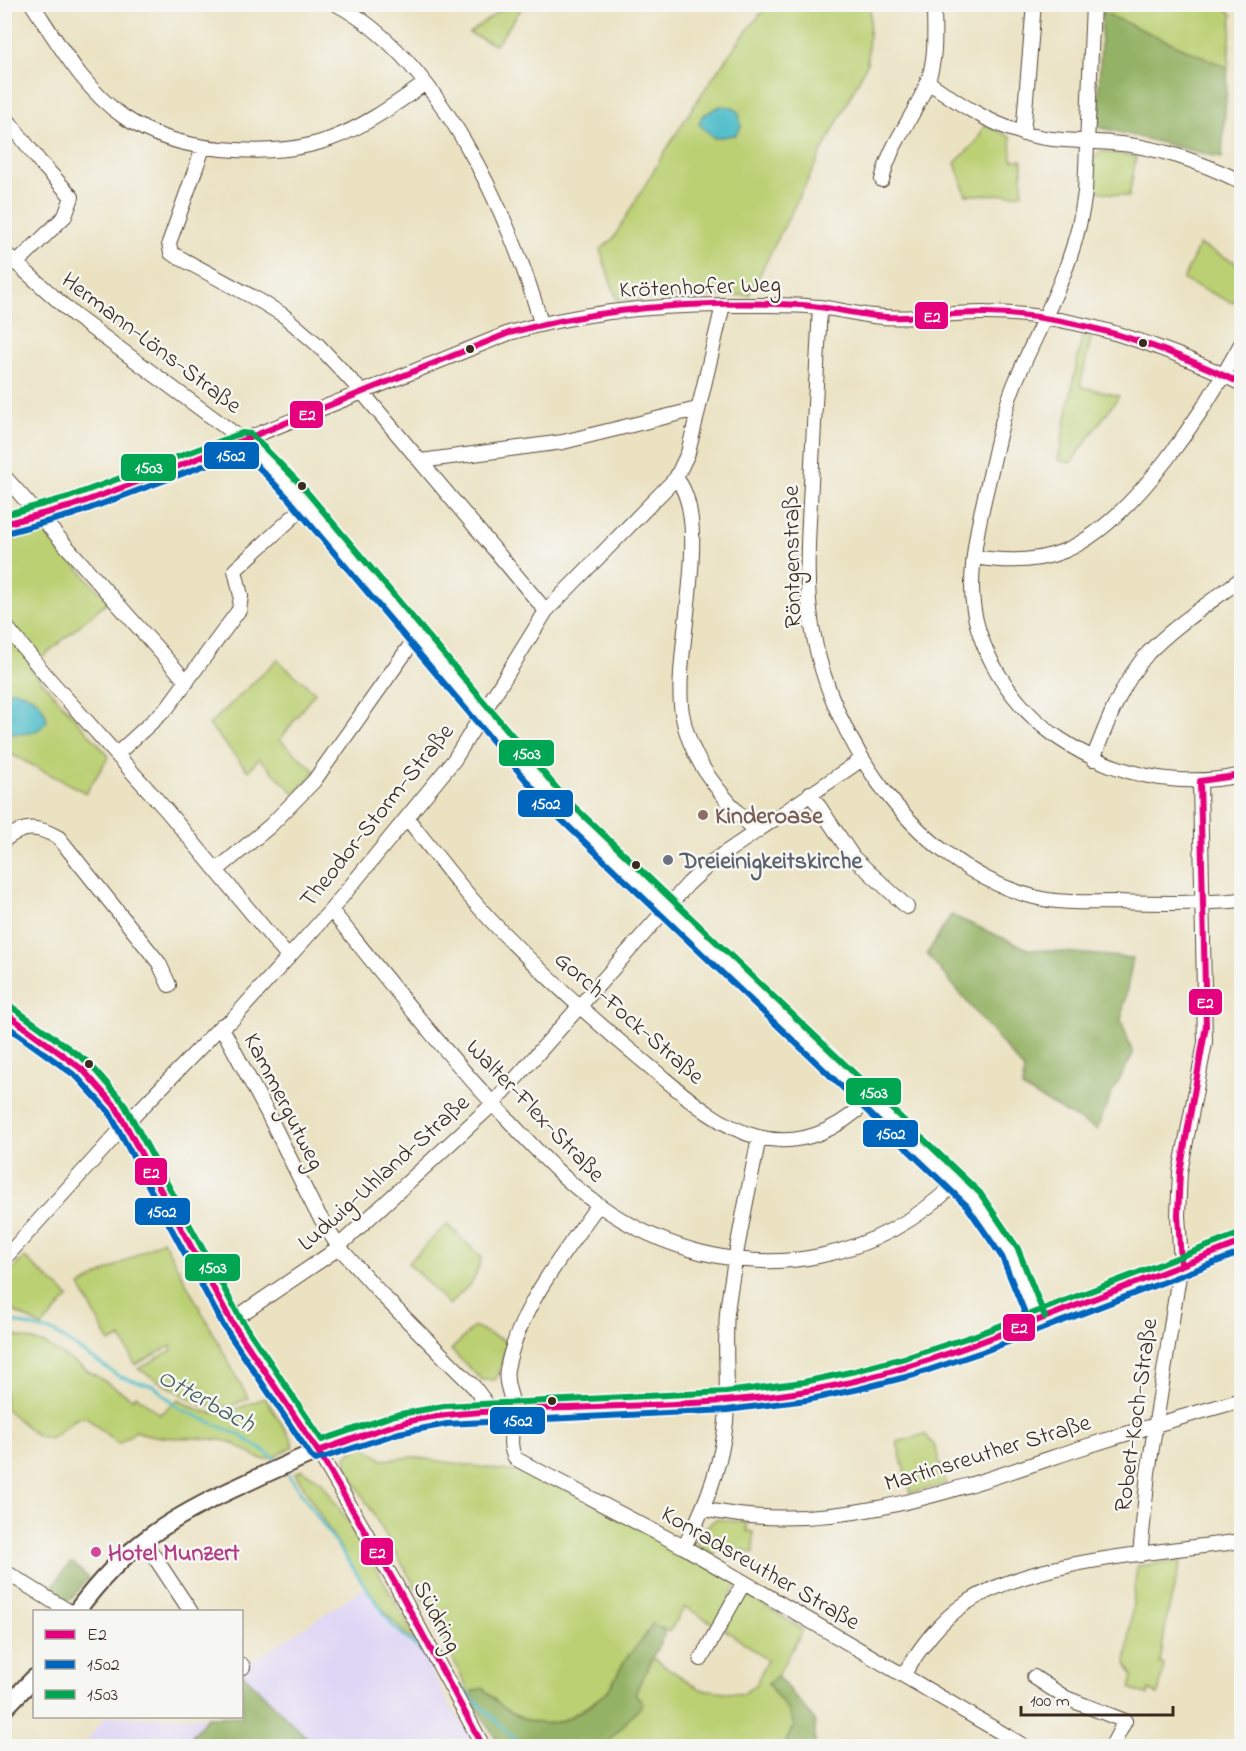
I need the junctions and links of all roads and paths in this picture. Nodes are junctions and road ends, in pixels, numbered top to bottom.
1 (32, 4) edge
2 (336, 4) edge
3 (934, 4) edge
4 (1034, 4) edge
5 (1093, 4) edge
6 (928, 82) junction
7 (424, 84) junction
8 (4, 115) edge
9 (1023, 134) junction
10 (1088, 143) junction
11 (203, 148) junction
12 (882, 180) dead end
13 (1242, 182) edge
14 (4, 252) edge
15 (16, 264) junction
16 (723, 305) junction
17 (820, 307) junction
18 (1047, 319) junction
19 (541, 323) junction
20 (1242, 342) edge
21 (1224, 375) junction
22 (1242, 384) edge
23 (362, 392) junction
24 (697, 409) junction
25 (244, 441) junction
26 (421, 461) junction
27 (4, 476) edge
28 (676, 478) junction
29 (306, 505) junction
30 (39, 515) junction
31 (4, 524) edge
32 (975, 557) junction
33 (1242, 578) edge
34 (546, 611) junction
35 (4, 624) edge
36 (417, 636) junction
37 (187, 682) junction
38 (483, 716) junction
39 (118, 753) junction
40 (1093, 759) junction
41 (861, 760) junction
42 (1242, 776) edge
43 (1200, 781) junction
44 (810, 794) junction
45 (407, 818) junction
46 (755, 832) junction
47 (4, 840) edge
48 (217, 870) junction
49 (1242, 900) edge
50 (1204, 903) junction
51 (907, 907) dead end
52 (667, 908) junction
53 (331, 910) junction
54 (288, 957) junction
55 (169, 985) dead end
56 (580, 1006) junction
57 (4, 1012) edge
58 (221, 1026) junction
59 (869, 1100) junction
60 (493, 1104) junction
61 (126, 1124) junction
62 (759, 1137) junction
63 (956, 1182) junction
64 (598, 1205) junction
65 (1242, 1242) edge
66 (338, 1246) junction
67 (4, 1259) edge
68 (737, 1260) junction
69 (1181, 1263) junction
70 (1037, 1320) junction
71 (231, 1321) junction
72 (1242, 1400) edge
73 (727, 1401) junction
74 (514, 1410) junction
75 (492, 1411) junction
76 (1156, 1424) junction
77 (318, 1451) junction
78 (704, 1509) junction
79 (144, 1541) junction
80 (1242, 1541) edge
81 (684, 1547) junction
82 (1140, 1555) junction
83 (4, 1571) edge
84 (744, 1582) junction
85 (68, 1610) edge
86 (77, 1610) edge
87 (190, 1610) edge
88 (701, 1659) dead end
89 (903, 1674) junction
90 (1034, 1677) dead end
91 (33, 1679) edge
92 (4, 1709) edge
93 (483, 1746) edge
94 (1024, 1746) edge
95 (1112, 1746) edge

1 - 11 street
2 - 7 street
3 - 6 street
4 - 9 street
5 - 10 street
6 - 9 street
6 - 12 street
7 - 11 street
7 - 19 street
8 - 15 street
9 - 10 street
10 - 13 street
10 - 18 street
11 - 23 street
14 - 15 street, Hermann-Löns-Straße
15 - 25 street, Hermann-Löns-Straße
16 - 17 street, Krötenhofer Weg
16 - 19 street, Krötenhofer Weg
16 - 24 street, Theodor-Storm-Straße
17 - 18 street, Krötenhofer Weg
17 - 41 street, Röntgenstraße
18 - 21 street, Krötenhofer Weg
18 - 32 street
19 - 23 street, Krötenhofer Weg
20 - 21 street
21 - 22 street, Krötenhofer Weg
21 - 32 street
23 - 25 street, Krötenhofer Weg
23 - 26 street
24 - 26 street
24 - 28 street, Theodor-Storm-Straße
25 - 29 street, Hermann-Löns-Straße
25 - 30 street, Krötenhofer Weg
26 - 34 street
27 - 30 street
28 - 34 street, Theodor-Storm-Straße
28 - 46 street
29 - 36 street, Hermann-Löns-Straße
29 - 37 street
30 - 31 street, Krötenhofer Weg
30 - 37 street
32 - 40 street
33 - 40 street
34 - 38 street, Theodor-Storm-Straße
35 - 39 street
36 - 38 street, Hermann-Löns-Straße
36 - 48 street
37 - 39 street
38 - 45 street, Theodor-Storm-Straße
38 - 52 street, Hermann-Löns-Straße
39 - 48 street
40 - 43 street
41 - 44 street, Ludwig-Uhland-Straße
41 - 50 street, Röntgenstraße
42 - 43 street
43 - 50 street, Robert-Koch-Straße
44 - 46 street, Ludwig-Uhland-Straße
44 - 51 street
45 - 53 street, Theodor-Storm-Straße
45 - 56 street, Gorch-Fock-Straße
46 - 52 street, Ludwig-Uhland-Straße
47 - 55 street
48 - 54 street
49 - 50 street, Röntgenstraße
50 - 69 street, Robert-Koch-Straße
52 - 56 street, Ludwig-Uhland-Straße
52 - 59 street, Hermann-Löns-Straße
53 - 54 street, Theodor-Storm-Straße
53 - 60 street, Walter-Flex-Straße
54 - 58 street, Kammergutweg
56 - 60 street, Ludwig-Uhland-Straße
56 - 62 street, Gorch-Fock-Straße
57 - 61 street, Südring
58 - 61 street
58 - 66 street, Kammergutweg
59 - 62 street, Gorch-Fock-Straße
59 - 63 street, Hermann-Löns-Straße
60 - 64 street, Walter-Flex-Straße
60 - 66 street, Ludwig-Uhland-Straße
61 - 67 street
61 - 71 street, Südring
62 - 68 street
63 - 68 street, Walter-Flex-Straße
63 - 70 street, Hermann-Löns-Straße
64 - 68 street, Walter-Flex-Straße
64 - 74 street, Konradsreuther Straße
65 - 69 main road
66 - 71 street, Ludwig-Uhland-Straße
66 - 75 street, Kammergutweg
68 - 73 street
69 - 70 main road
69 - 76 street, Robert-Koch-Straße
70 - 73 main road
71 - 77 street, Südring
72 - 76 street, Martinsreuther Straße
73 - 74 main road
73 - 78 street
74 - 75 main road
74 - 81 street, Konradsreuther Straße
75 - 77 main road
76 - 78 street, Martinsreuther Straße
76 - 82 street, Robert-Koch-Straße
77 - 79 main road
77 - 93 street, Südring
78 - 81 street
79 - 86 main road
79 - 87 street
80 - 82 street
81 - 84 street, Konradsreuther Straße
82 - 89 street
83 - 85 street
84 - 88 street
84 - 89 street, Konradsreuther Straße
89 - 94 street, Konradsreuther Straße
90 - 95 street
91 - 92 main road

